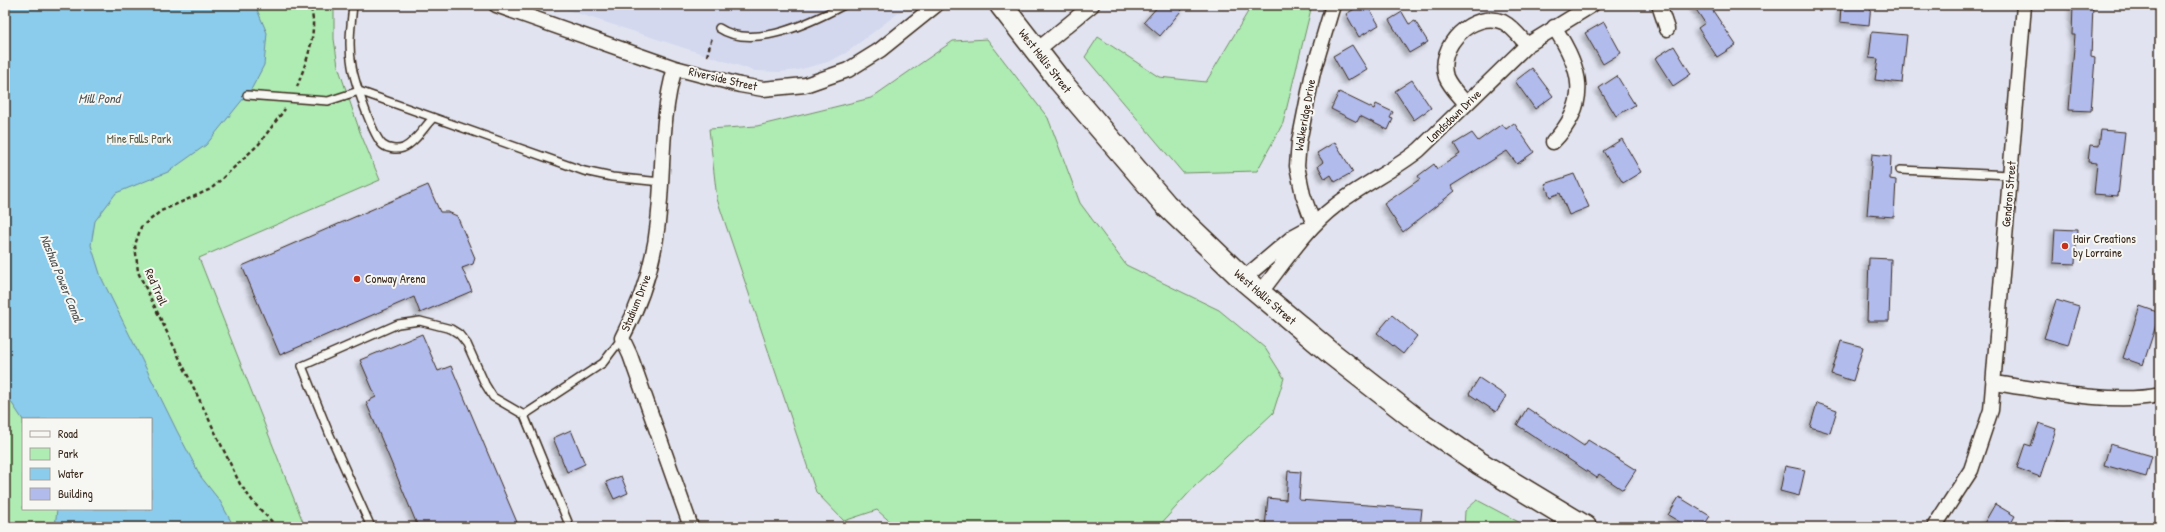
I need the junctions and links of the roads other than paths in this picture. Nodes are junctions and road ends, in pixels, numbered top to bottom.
1 (353, 5) edge
2 (496, 5) edge
3 (844, 5) edge
4 (936, 5) edge
5 (1001, 5) edge
6 (1092, 5) edge
7 (1332, 5) edge
8 (1592, 5) edge
9 (1659, 5) edge
10 (2024, 5) edge
11 (834, 7) edge
12 (1554, 27) junction
13 (720, 28) road end
14 (1667, 29) dead end
15 (1527, 46) junction
16 (1036, 51) junction
17 (675, 68) junction
18 (359, 91) junction
19 (246, 95) dead end
20 (1466, 104) junction
21 (433, 118) junction
22 (1554, 142) dead end
23 (1900, 170) dead end
24 (2011, 175) junction
25 (661, 182) junction
26 (1314, 225) junction
27 (1251, 286) junction
28 (622, 338) junction
29 (1994, 383) junction
30 (2160, 395) edge
31 (524, 415) junction
32 (371, 527) edge
33 (570, 527) edge
34 (691, 527) edge
35 (1585, 527) edge
36 (1934, 527) edge

1 - 18 lane
2 - 17 street, Riverside Street
3 - 11 lane
4 - 17 street, Riverside Street
5 - 16 main road, West Hollis Street
6 - 16 street
7 - 26 street, Walkeridge Drive
8 - 12 street, Landsdown Drive
9 - 14 street
10 - 24 street, Gendron Street
11 - 13 lane
12 - 15 street, Landsdown Drive
12 - 22 street
15 - 20 street, Landsdown Drive
15 - 20 street
16 - 27 main road, West Hollis Street
17 - 25 street, Stadium Drive
18 - 19 lane
18 - 21 lane
18 - 21 lane
20 - 26 street, Landsdown Drive
21 - 25 lane
23 - 24 lane
24 - 29 street, Gendron Street
25 - 28 street, Stadium Drive
26 - 27 street, Landsdown Drive
26 - 27 street, Landsdown Drive
27 - 35 main road, West Hollis Street
28 - 31 lane
28 - 34 street, Stadium Drive
29 - 30 street
29 - 36 street, Gendron Street
31 - 32 lane
31 - 33 lane

